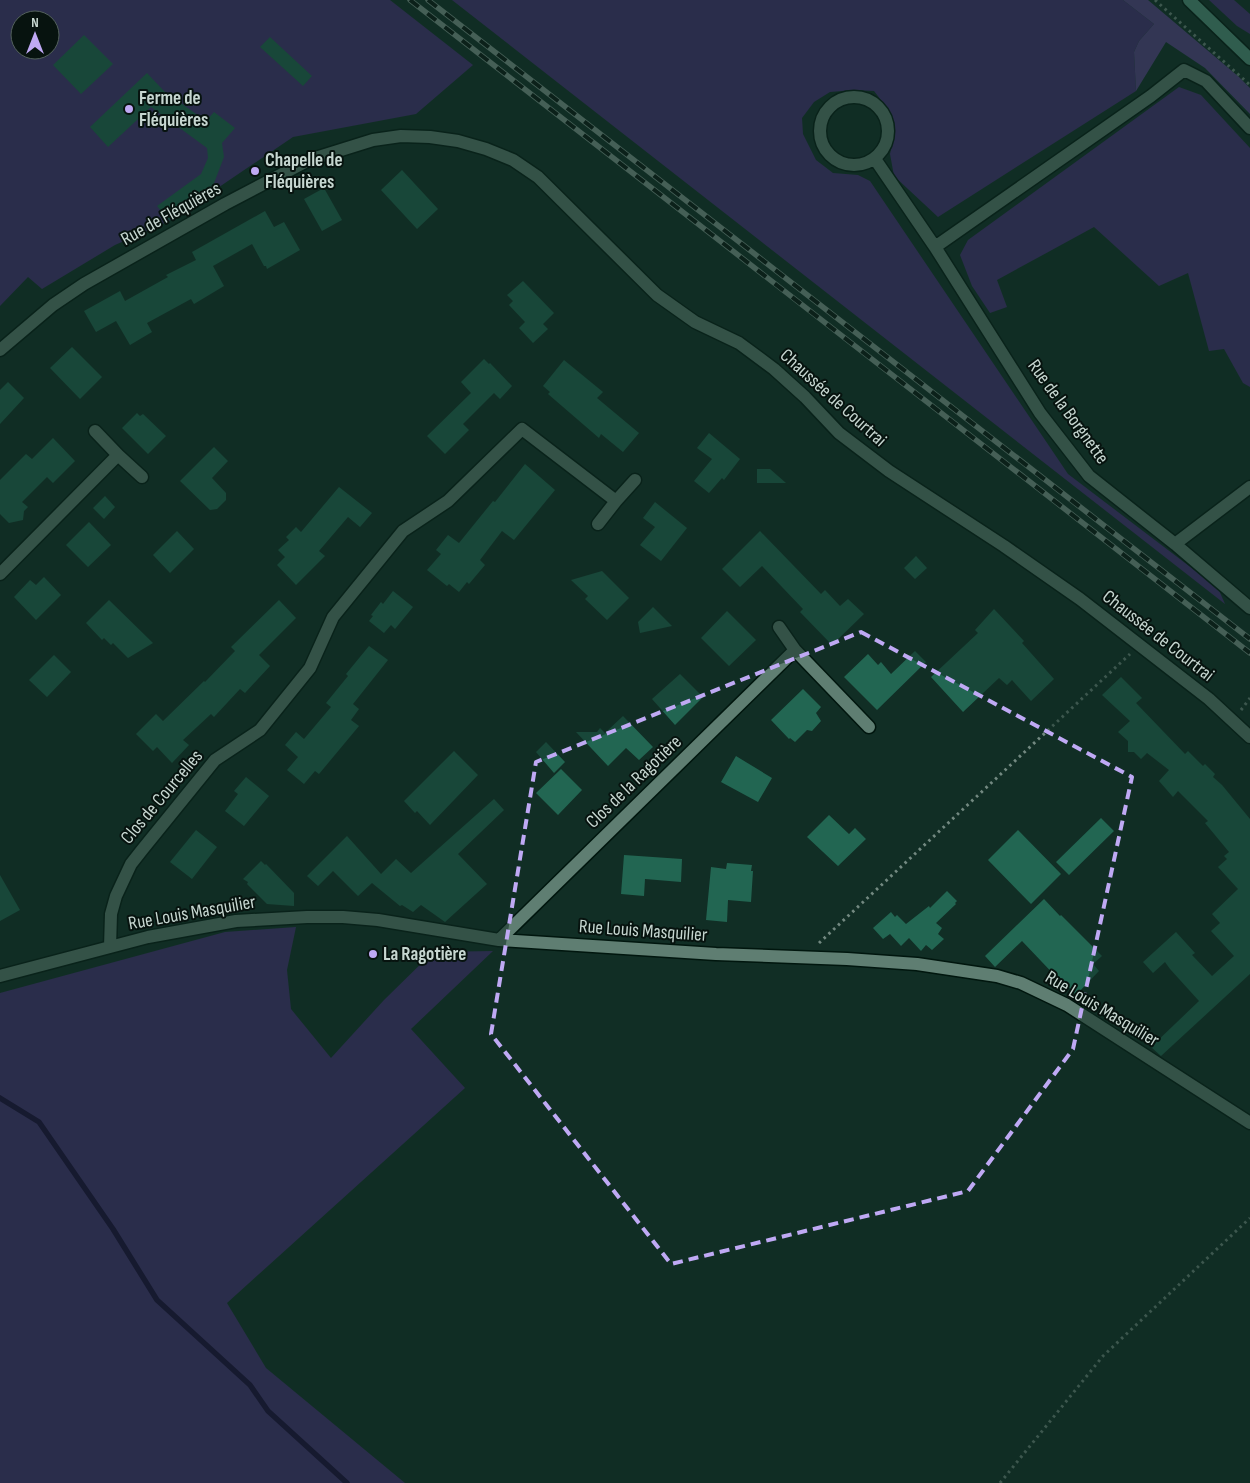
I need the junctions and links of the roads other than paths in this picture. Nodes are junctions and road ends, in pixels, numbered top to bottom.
1 (1189, 0) edge
2 (1250, 59) edge
3 (1250, 128) edge
4 (376, 139) joint
5 (875, 159) junction
6 (935, 247) junction
7 (0, 350) edge
8 (95, 431) dead end
9 (118, 455) junction
10 (142, 477) dead end
11 (635, 480) dead end
12 (1250, 487) edge
13 (616, 502) junction
14 (598, 524) dead end
15 (1175, 544) junction
16 (0, 574) edge
17 (1250, 608) edge
18 (778, 627) dead end
19 (795, 650) junction
20 (868, 727) dead end
21 (1250, 737) edge
22 (499, 940) junction
23 (110, 947) junction
24 (0, 976) edge
25 (1250, 1123) edge

1 - 2 main road
3 - 6 street
4 - 7 street, Rue de Fléquières
4 - 21 street, Chaussée de Courtrai
5 - 5 street
5 - 6 street, Rue de la Borgnette
6 - 15 street, Rue de la Borgnette
8 - 9 street
9 - 10 street
9 - 16 street
11 - 13 street
12 - 15 street
13 - 14 street
13 - 23 street, Clos de Courcelles
15 - 17 street, Rue de la Borgnette
18 - 19 street
19 - 20 street
19 - 22 street, Clos de la Ragotière
22 - 23 street, Rue Louis Masquilier
22 - 25 street, Rue Louis Masquilier
23 - 24 street, Rue Louis Masquilier

